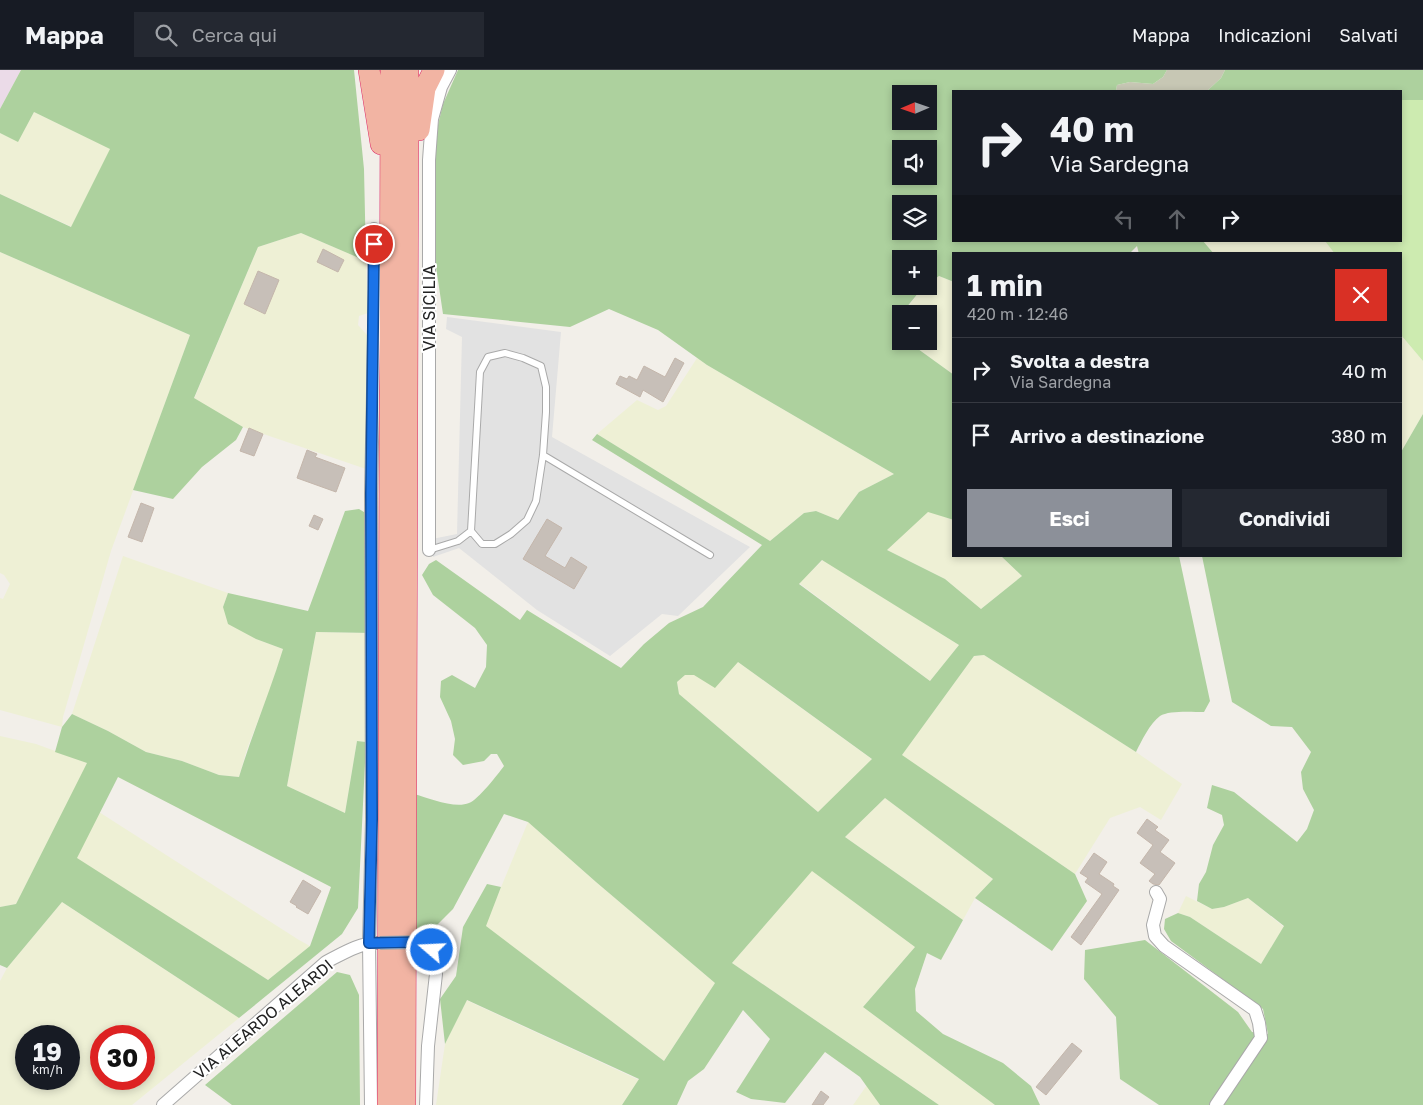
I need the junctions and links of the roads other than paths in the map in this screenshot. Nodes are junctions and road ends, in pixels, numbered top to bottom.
1 (369, 70) edge
2 (378, 70) edge
3 (391, 70) edge
4 (408, 70) edge
5 (434, 70) edge
6 (450, 70) edge
7 (380, 140) junction
8 (399, 204) junction
9 (374, 229) dead end
10 (543, 455) junction
11 (471, 532) junction
12 (430, 550) joint
13 (710, 555) dead end
14 (1156, 892) dead end
15 (375, 943) junction
16 (163, 1105) edge
17 (371, 1105) edge
18 (388, 1105) edge
19 (405, 1105) edge
20 (426, 1105) edge
21 (1216, 1105) edge

1 - 7 highway
2 - 7 highway
3 - 8 highway
4 - 8 highway
5 - 8 highway
6 - 12 street, VIA SICILIA
7 - 8 highway
8 - 18 highway
8 - 19 highway
9 - 15 street
10 - 11 lane
10 - 11 lane
10 - 13 lane
11 - 12 lane
14 - 21 street
15 - 16 street, VIA ALEARDO ALEARDI
15 - 17 street
15 - 20 street, VIA ALEARDO ALEARDI, bridge

